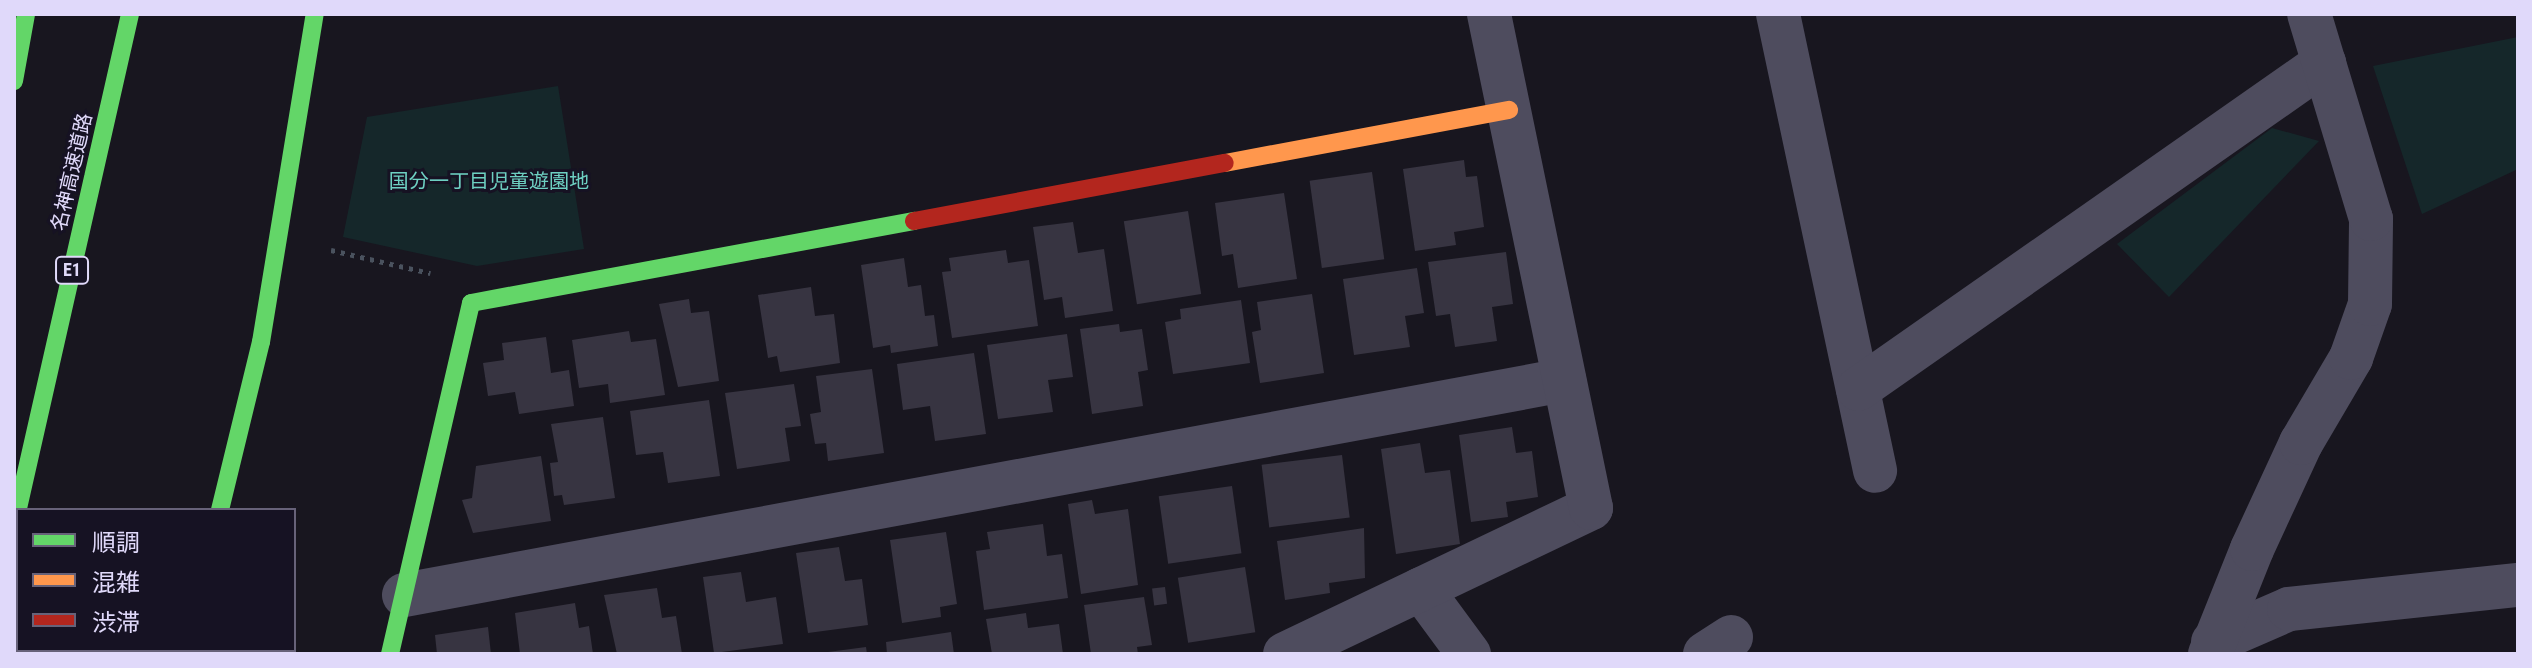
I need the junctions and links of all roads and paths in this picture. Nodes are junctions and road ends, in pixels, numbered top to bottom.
1 (26, 14) edge
2 (130, 14) edge
3 (315, 14) edge
4 (1489, 14) edge
5 (1778, 14) edge
6 (2309, 14) edge
7 (2324, 63) junction
8 (14, 81) edge
9 (1509, 110) junction
10 (322, 248) dead end
11 (471, 303) junction
12 (1564, 380) junction
13 (1858, 389) junction
14 (1875, 471) dead end
15 (18, 508) edge
16 (220, 508) edge
17 (2518, 585) edge
18 (1421, 589) junction
19 (404, 595) junction
20 (2212, 648) edge
21 (390, 654) edge
22 (1285, 654) edge
23 (1469, 654) edge

1 - 8 main road
2 - 15 main road, 名神高速道路 / E1
3 - 16 main road
4 - 9 street
5 - 13 street
6 - 7 street
7 - 13 street
7 - 20 street
9 - 11 main road
9 - 12 street
10 - 11 path
11 - 19 main road
12 - 18 street
12 - 19 street
13 - 14 street
17 - 20 street
18 - 22 street
18 - 23 street
19 - 21 main road

